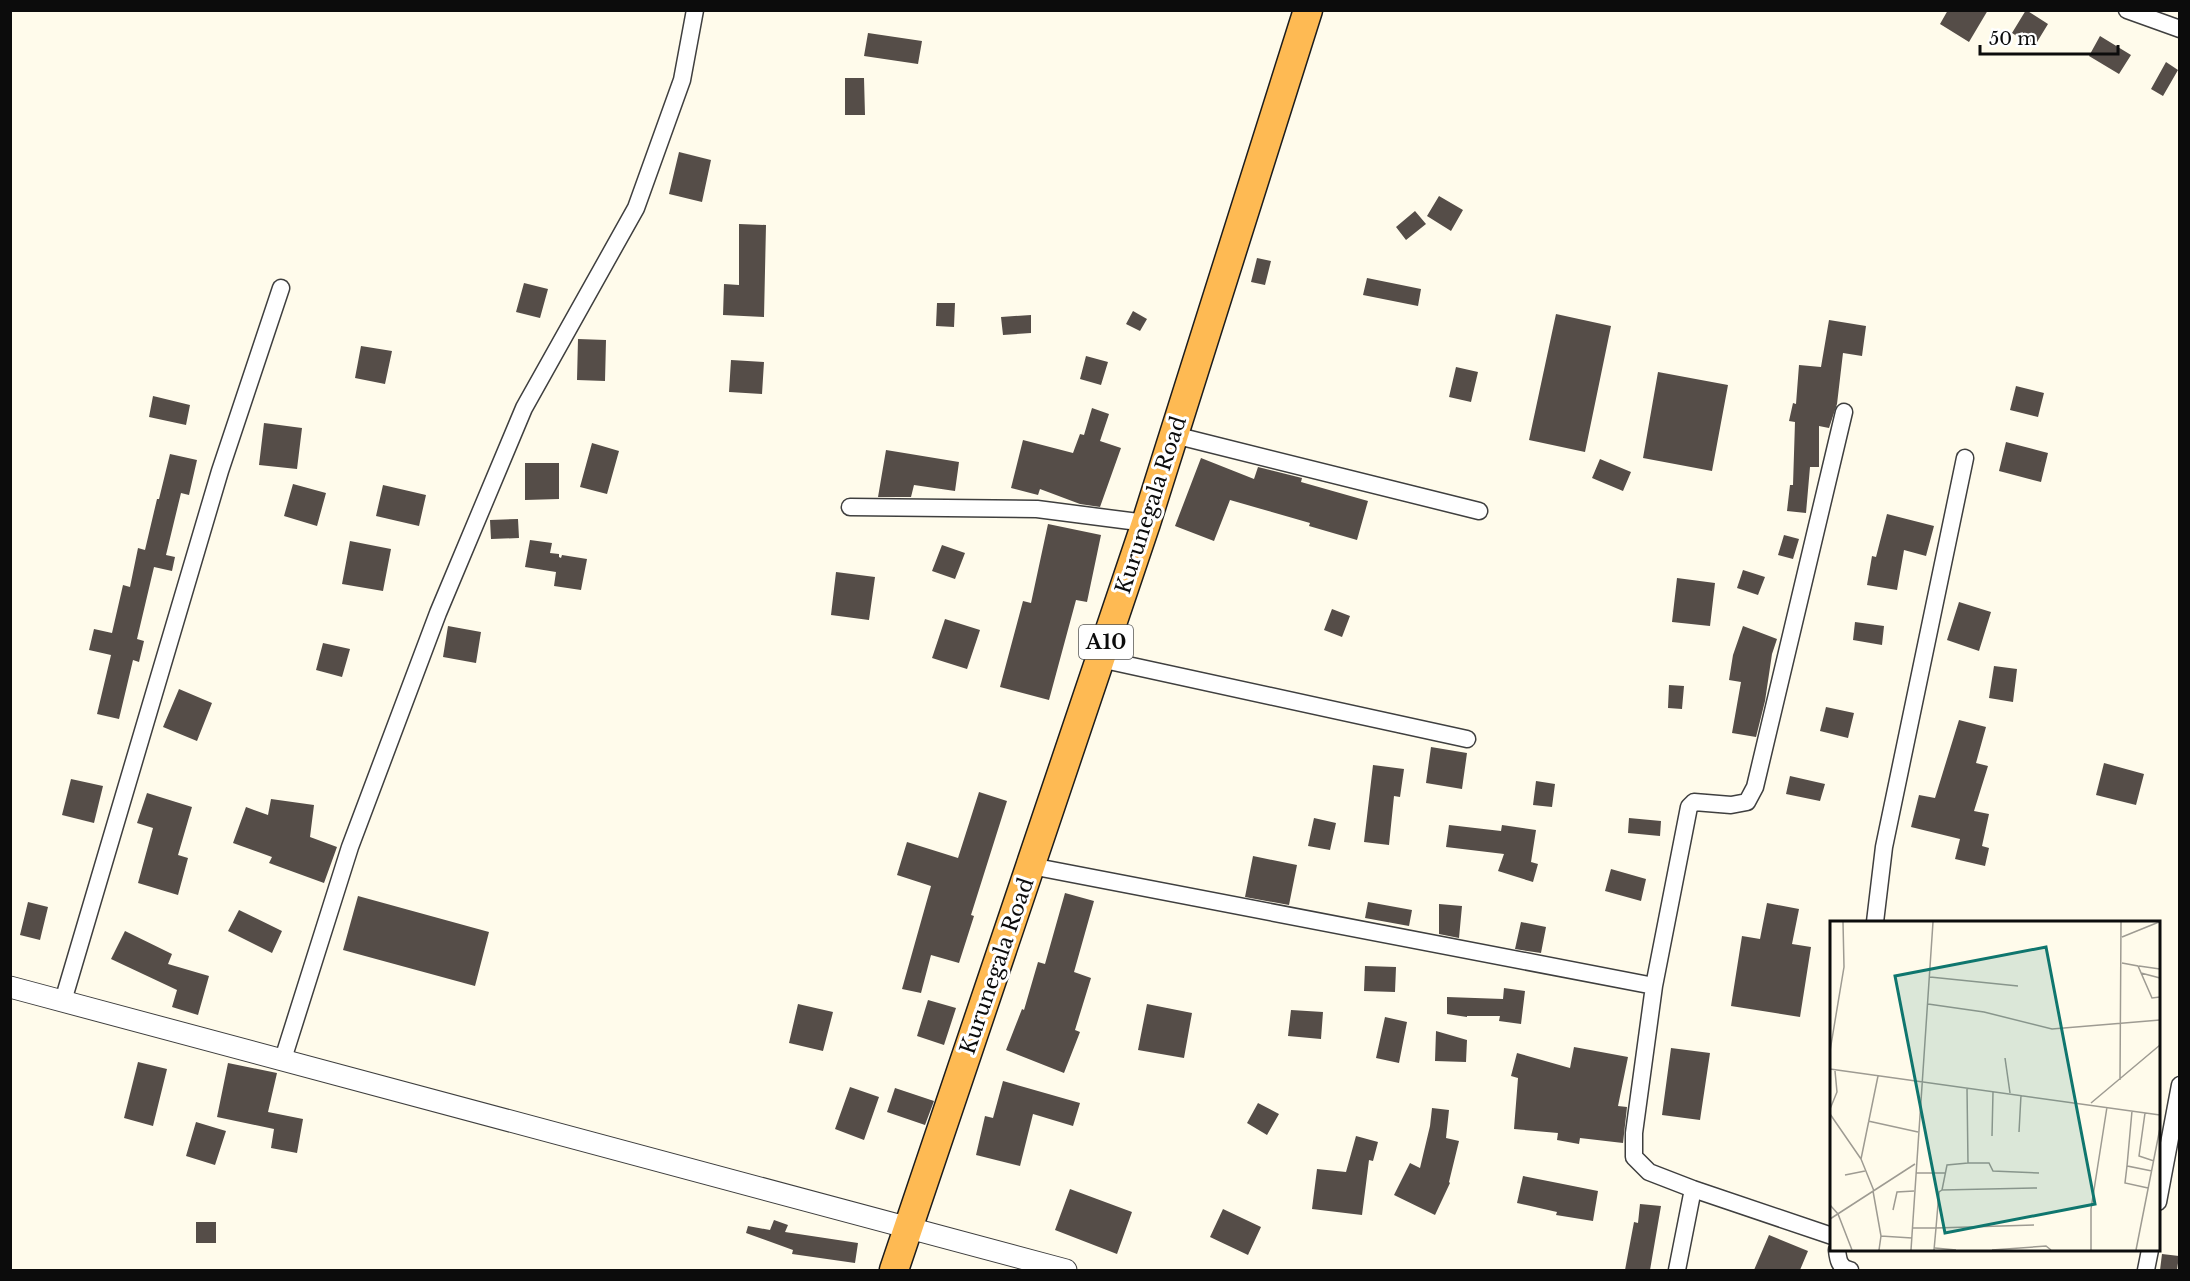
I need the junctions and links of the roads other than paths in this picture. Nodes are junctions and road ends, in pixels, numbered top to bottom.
1 (694, 10) edge
2 (1308, 10) edge
3 (2127, 10) edge
4 (2180, 30) edge
5 (281, 288) dead end
6 (1844, 412) dead end
7 (1174, 435) junction
8 (1965, 458) dead end
9 (850, 507) dead end
10 (1479, 511) dead end
11 (1146, 523) junction
12 (1100, 659) junction
13 (1467, 739) dead end
14 (1031, 866) junction
15 (1875, 921) edge
16 (1654, 986) junction
17 (10, 987) edge
18 (63, 1001) junction
19 (283, 1059) junction
20 (2180, 1085) edge
21 (1693, 1189) junction
22 (2160, 1191) edge
23 (909, 1227) junction
24 (1830, 1235) edge
25 (1837, 1251) edge
26 (2150, 1251) edge
27 (894, 1270) edge
28 (1066, 1270) edge
29 (1677, 1270) edge
30 (1850, 1270) edge
31 (2146, 1270) edge

1 - 19 street
2 - 7 highway, Kurunegala Road / A10
3 - 4 street
5 - 18 street
6 - 16 street
7 - 10 street
7 - 11 highway, Kurunegala Road / A10
8 - 15 street
9 - 11 street
11 - 12 highway, Kurunegala Road / A10
12 - 13 street
12 - 14 highway, Kurunegala Road / A10
14 - 16 street
14 - 23 highway, Kurunegala Road / A10
16 - 21 street
17 - 18 street
18 - 19 street
19 - 23 street
20 - 22 street
21 - 24 street
21 - 29 street
23 - 27 highway, Kurunegala Road / A10
23 - 28 street
25 - 30 street
26 - 31 street

